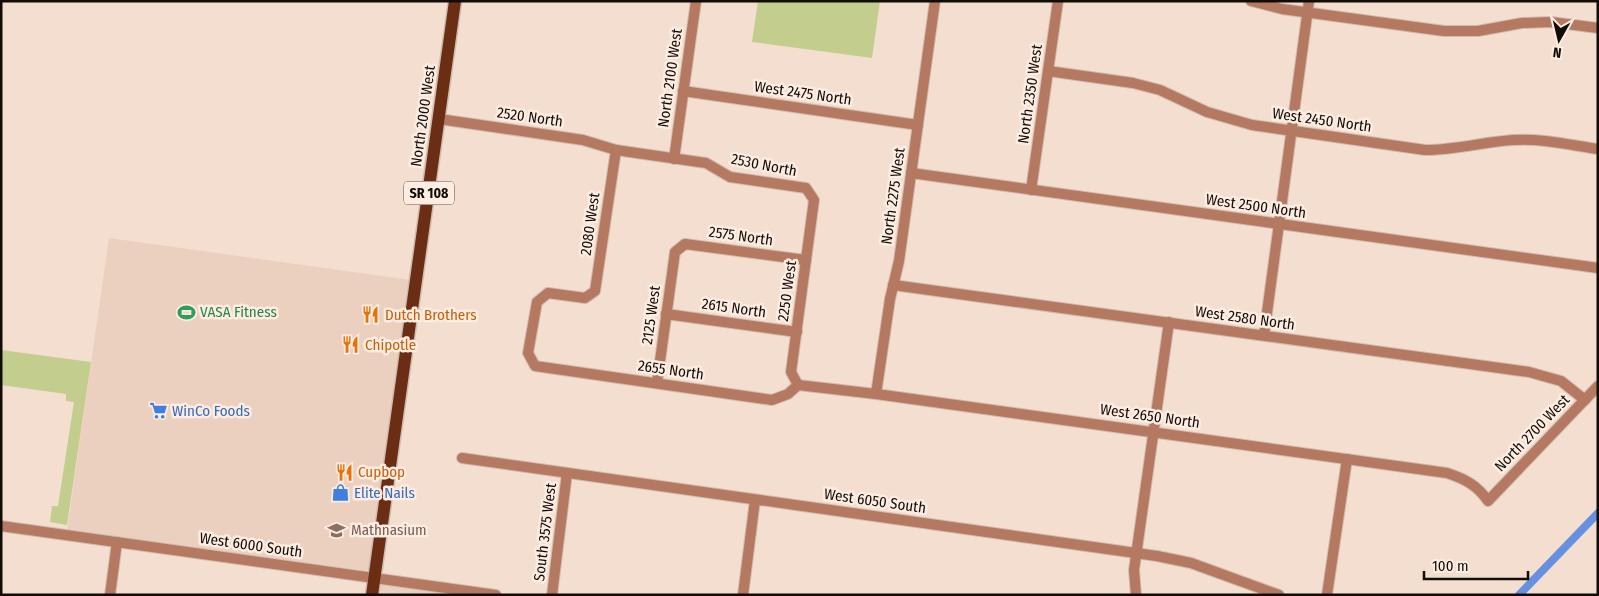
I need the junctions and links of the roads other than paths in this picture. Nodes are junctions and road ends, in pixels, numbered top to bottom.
1 (455, 1) edge
2 (696, 1) edge
3 (935, 1) edge
4 (1058, 1) edge
5 (1251, 1) edge
6 (1309, 1) edge
7 (1307, 12) junction
8 (1598, 28) edge
9 (1048, 71) junction
10 (684, 92) junction
11 (439, 119) junction
12 (918, 125) junction
13 (1291, 130) junction
14 (1598, 148) edge
15 (616, 150) junction
16 (674, 159) junction
17 (911, 174) junction
18 (1031, 190) junction
19 (814, 200) joint
20 (1277, 224) junction
21 (675, 252) joint
22 (806, 260) junction
23 (1598, 268) edge
24 (893, 285) junction
25 (666, 314) junction
26 (1169, 322) junction
27 (797, 332) junction
28 (1264, 335) junction
29 (535, 366) joint
30 (657, 383) junction
31 (798, 385) junction
32 (1598, 386) edge
33 (876, 394) junction
34 (1584, 400) junction
35 (1153, 432) junction
36 (462, 458) dead end
37 (1347, 459) junction
38 (567, 473) junction
39 (755, 500) junction
40 (1488, 500) joint
41 (1, 526) edge
42 (117, 542) junction
43 (1136, 553) junction
44 (375, 578) junction
45 (110, 595) edge
46 (372, 595) edge
47 (496, 595) edge
48 (552, 595) edge
49 (743, 595) edge
50 (1136, 595) edge
51 (1278, 595) edge
52 (1327, 595) edge

1 - 11 main road, North 2000 West / SR 108
2 - 10 street, North 2100 West
3 - 12 street, North 2275 West
4 - 9 street, North 2350 West
5 - 7 street
6 - 7 street
7 - 8 street
7 - 13 street
9 - 13 street, West 2450 North
9 - 18 street, North 2350 West
10 - 12 street, West 2475 North
10 - 16 street, North 2100 West
11 - 15 street, 2520 North
11 - 44 main road, North 2000 West / SR 108
12 - 17 street, North 2275 West
13 - 14 street, West 2450 North
13 - 20 street
15 - 16 street, 2530 North
15 - 29 street, 2080 West
16 - 19 street, 2530 North
17 - 18 street, West 2500 North
17 - 24 street, North 2275 West
18 - 20 street, West 2500 North
19 - 22 street, 2250 West
20 - 23 street, West 2500 North
20 - 28 street
21 - 22 street, 2575 North
21 - 25 street, 2125 West
22 - 27 street, 2250 West
24 - 26 street, West 2580 North
24 - 33 street, North 2275 West
25 - 27 street, 2615 North
25 - 30 street, 2125 West
26 - 28 street, West 2580 North
26 - 35 street
27 - 31 street, 2250 West
28 - 34 street, West 2580 North
29 - 30 street, 2655 North
30 - 31 street, 2655 North
31 - 33 street, West 2650 North
32 - 34 street, North 2700 West
33 - 35 street, West 2650 North
34 - 40 street, North 2700 West
35 - 37 street, West 2650 North
35 - 43 street
36 - 38 street, West 6050 South
37 - 40 street, West 2650 North
37 - 52 street
38 - 39 street, West 6050 South
38 - 48 street, South 3575 West
39 - 43 street, West 6050 South
39 - 49 street
41 - 42 street, West 6000 South
42 - 44 street, West 6000 South
42 - 45 street
43 - 50 street
43 - 51 street, West 6050 South
44 - 46 main road, SR 108
44 - 47 street, West 6000 South

